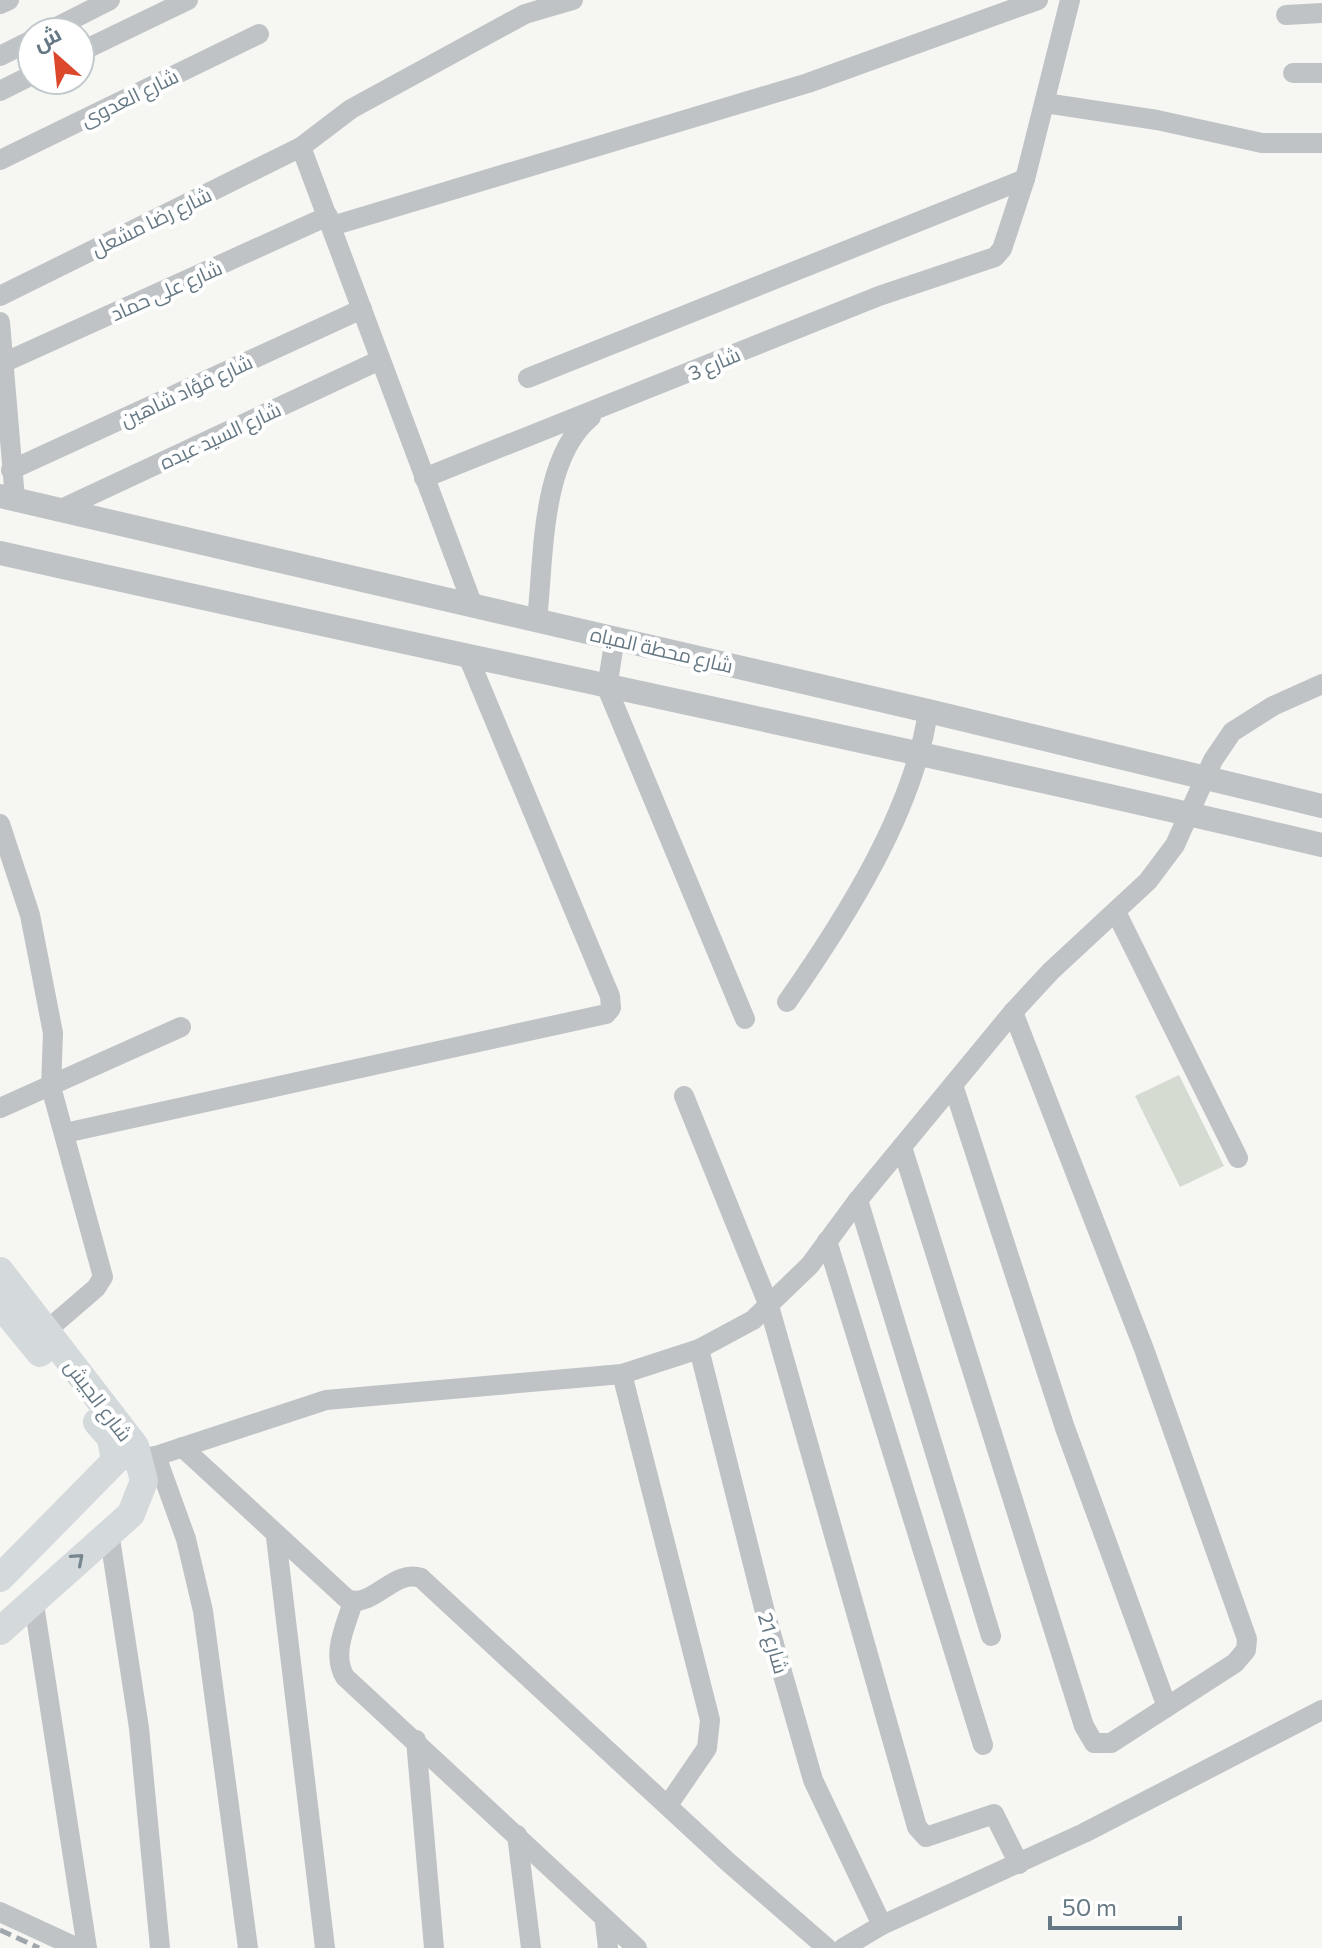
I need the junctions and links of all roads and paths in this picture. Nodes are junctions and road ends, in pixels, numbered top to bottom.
1 (9, 0) edge
2 (110, 0) edge
3 (188, 0) edge
4 (573, 0) edge
5 (1038, 0) edge
6 (1070, 0) edge
7 (0, 4) edge
8 (1322, 13) edge
9 (1286, 15) dead end
10 (78, 16) edge
11 (259, 34) dead end
12 (96, 44) edge
13 (1293, 73) dead end
14 (1322, 73) edge
15 (1045, 103) junction
16 (1322, 143) edge
17 (301, 147) junction
18 (0, 160) edge
19 (1025, 179) junction
20 (330, 221) junction
21 (0, 296) edge
22 (362, 309) junction
23 (0, 322) edge
24 (380, 360) junction
25 (3, 363) junction
26 (528, 378) dead end
27 (606, 408) junction
28 (11, 470) junction
29 (424, 478) junction
30 (8, 498) edge
31 (59, 510) junction
32 (0, 553) edge
33 (473, 606) junction
34 (537, 620) junction
35 (615, 637) junction
36 (469, 659) junction
37 (1322, 684) edge
38 (607, 688) junction
39 (928, 711) junction
40 (1097, 751) junction
41 (922, 752) junction
42 (1206, 777) junction
43 (1087, 790) junction
44 (1322, 806) edge
45 (1191, 814) junction
46 (0, 824) edge
47 (1322, 845) edge
48 (1116, 912) junction
49 (787, 1002) dead end
50 (1013, 1012) junction
51 (745, 1019) dead end
52 (181, 1027) dead end
53 (953, 1085) junction
54 (51, 1087) junction
55 (684, 1096) dead end
56 (0, 1108) edge
57 (65, 1133) junction
58 (902, 1147) junction
59 (1238, 1158) dead end
60 (858, 1200) junction
61 (827, 1241) junction
62 (0, 1271) edge
63 (0, 1304) edge
64 (769, 1306) junction
65 (46, 1331) junction
66 (699, 1349) junction
67 (622, 1374) junction
68 (182, 1447) junction
69 (138, 1458) junction
70 (109, 1532) junction
71 (276, 1537) junction
72 (0, 1578) edge
73 (33, 1598) junction
74 (353, 1602) junction
75 (0, 1631) edge
76 (991, 1636) dead end
77 (1167, 1707) junction
78 (1322, 1710) edge
79 (416, 1740) junction
80 (983, 1745) dead end
81 (668, 1805) junction
82 (517, 1835) junction
83 (1019, 1864) junction
84 (0, 1912) edge
85 (605, 1922) junction
86 (882, 1925) junction
87 (78, 1948) edge
88 (87, 1948) edge
89 (160, 1948) edge
90 (248, 1948) edge
91 (325, 1948) edge
92 (434, 1948) edge
93 (531, 1948) edge
94 (608, 1948) edge
95 (637, 1948) edge
96 (827, 1948) edge
97 (843, 1948) edge

1 - 7 street
2 - 10 street
3 - 12 street
4 - 17 street, شارع رضا مشعل
5 - 20 street, شارع على حماد
6 - 15 street
8 - 9 street
11 - 18 street, شارع العدوى
13 - 14 street
15 - 16 street
15 - 19 street
17 - 20 street
17 - 21 street, شارع رضا مشعل
19 - 26 street
19 - 27 street, شارع 3
20 - 22 street
20 - 25 street, شارع على حماد
22 - 24 street
22 - 28 street, شارع فؤاد شاهين
23 - 25 street
24 - 29 street
24 - 31 street, شارع السيد عبده
25 - 28 street
27 - 29 street, شارع 3
27 - 34 street
28 - 30 street
29 - 33 street
30 - 31 street, شارع محطة المياه
31 - 33 street, شارع محطة المياه
32 - 36 street
33 - 34 street, شارع محطة المياه
34 - 35 street, شارع محطة المياه
35 - 38 street
35 - 39 street, شارع محطة المياه
36 - 38 street
36 - 57 street
37 - 42 street
38 - 41 street
38 - 51 street
39 - 40 street, شارع محطة المياه
39 - 41 street
40 - 42 street, شارع محطة المياه
40 - 43 street
41 - 43 street
41 - 49 street
42 - 44 street, شارع محطة المياه
42 - 45 street
43 - 45 street
45 - 47 street
45 - 48 street
46 - 54 street
48 - 50 street
48 - 59 street
50 - 53 street
50 - 77 street
52 - 54 street
53 - 58 street
53 - 77 street
54 - 56 street
54 - 57 street
55 - 64 street
57 - 65 street
58 - 60 street
58 - 77 street
60 - 61 street
60 - 76 street
61 - 64 street
61 - 80 street
62 - 65 main road, شارع الجيش
63 - 69 main road, شارع الجيش
64 - 66 street
64 - 83 street
65 - 69 main road, شارع الجيش
66 - 67 street
66 - 86 street, شارع 21
67 - 68 street
67 - 81 street
68 - 69 street
68 - 71 street
69 - 70 main road, شارع الجيش
69 - 72 main road, شارع الجيش
69 - 90 street
73 -> 70 main road, شارع الجيش
70 - 89 street
71 - 74 street
71 - 91 street
73 - 75 main road, شارع الجيش
73 - 88 street
74 - 79 street
74 - 81 street
78 - 83 street
79 - 82 street
79 - 92 street
81 - 96 street
82 - 85 street
82 - 93 street
83 - 86 street
84 - 87 street
85 - 94 street
85 - 95 street
86 - 97 street

